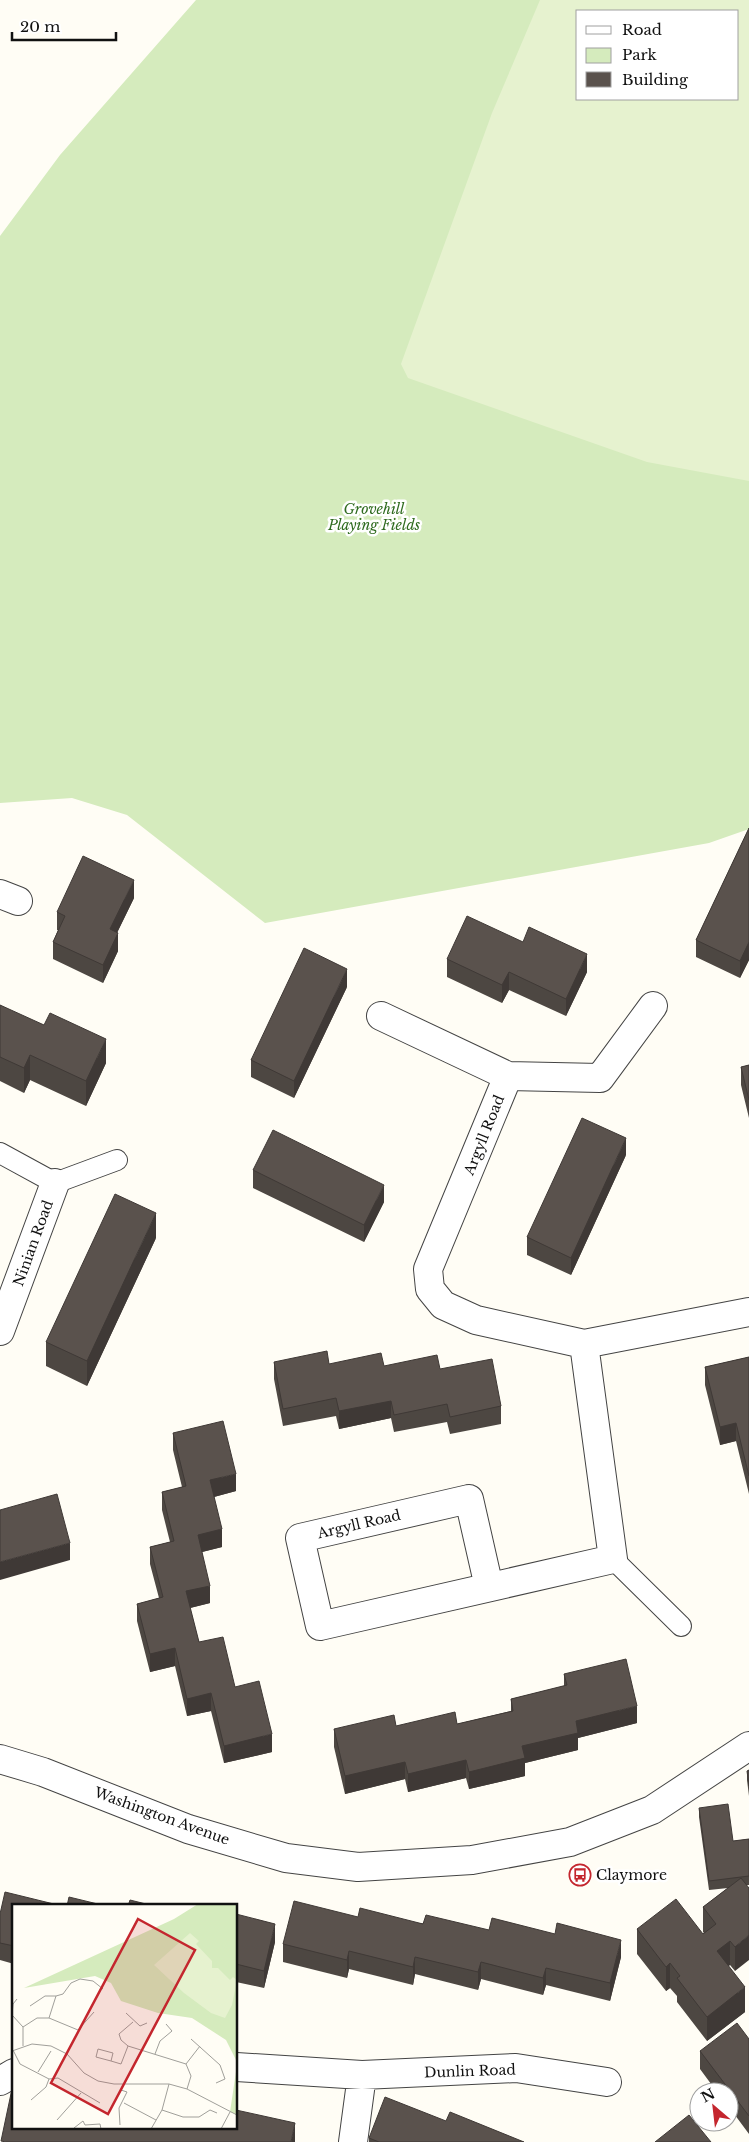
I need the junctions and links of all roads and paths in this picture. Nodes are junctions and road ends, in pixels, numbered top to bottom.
1 (653, 1006) dead end
2 (381, 1016) dead end
3 (508, 1076) junction
4 (0, 1153) edge
5 (117, 1160) dead end
6 (55, 1183) junction
7 (749, 1312) edge
8 (0, 1331) edge
9 (584, 1344) junction
10 (613, 1559) junction
11 (489, 1587) junction
12 (681, 1626) dead end
13 (749, 1746) edge
14 (0, 1759) edge
15 (238, 2067) edge
16 (12, 2073) edge
17 (362, 2075) junction
18 (0, 2081) edge
19 (606, 2082) dead end
20 (353, 2142) edge

1 - 3 street, Argyll Road
2 - 3 street, Argyll Road
3 - 9 street, Argyll Road
4 - 6 lane
5 - 6 lane
6 - 8 street, Ninian Road
7 - 9 street, Argyll Road
9 - 10 street
10 - 11 street, Argyll Road
10 - 12 lane
11 - 11 street, Argyll Road
13 - 14 street, Washington Avenue
15 - 17 street, Dunlin Road
16 - 18 street
17 - 19 street, Dunlin Road
17 - 20 street

